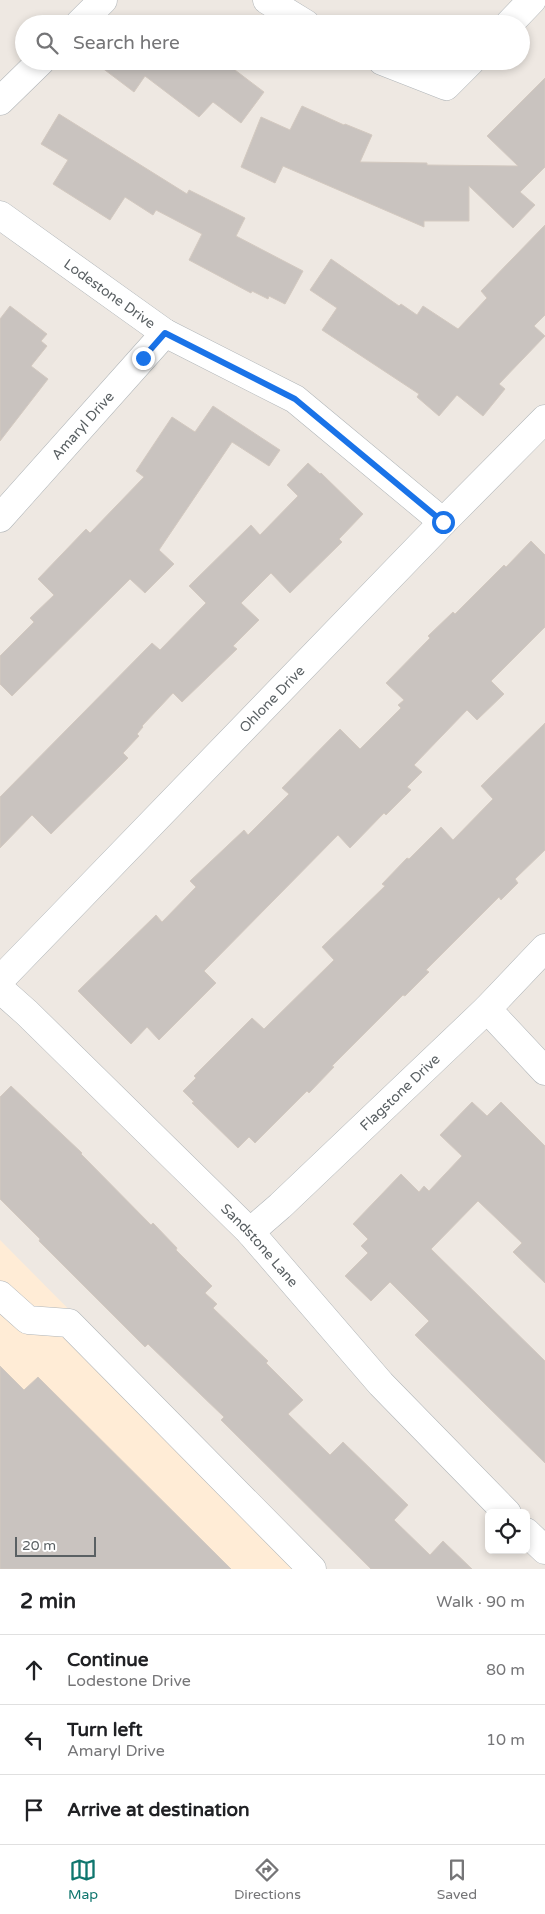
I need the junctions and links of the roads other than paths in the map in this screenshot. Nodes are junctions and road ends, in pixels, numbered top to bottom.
1 (103, 0) edge
2 (267, 0) edge
3 (532, 0) edge
4 (88, 15) edge
5 (291, 15) edge
6 (518, 15) edge
7 (32, 70) edge
8 (405, 70) edge
9 (462, 70) edge
10 (0, 101) edge
11 (0, 215) edge
12 (165, 333) junction
13 (545, 419) edge
14 (0, 518) edge
15 (443, 522) junction
16 (545, 948) edge
17 (0, 980) edge
18 (0, 989) edge
19 (488, 1008) junction
20 (545, 1071) edge
21 (250, 1232) junction
22 (0, 1295) edge
23 (503, 1509) edge
24 (530, 1536) edge
25 (545, 1550) edge
26 (312, 1569) edge

1 - 4 street
2 - 5 street
3 - 6 street
7 - 10 street
8 - 9 street
11 - 12 street, Lodestone Drive
12 - 14 street, Amaryl Drive
12 - 15 street, Lodestone Drive
13 - 15 street, Ohlone Drive
15 - 17 street, Ohlone Drive
16 - 19 street, Flagstone Drive
18 - 21 street, Sandstone Lane
19 - 20 street
19 - 21 street, Flagstone Drive
21 - 23 street, Sandstone Lane
22 - 26 street
24 - 25 street

